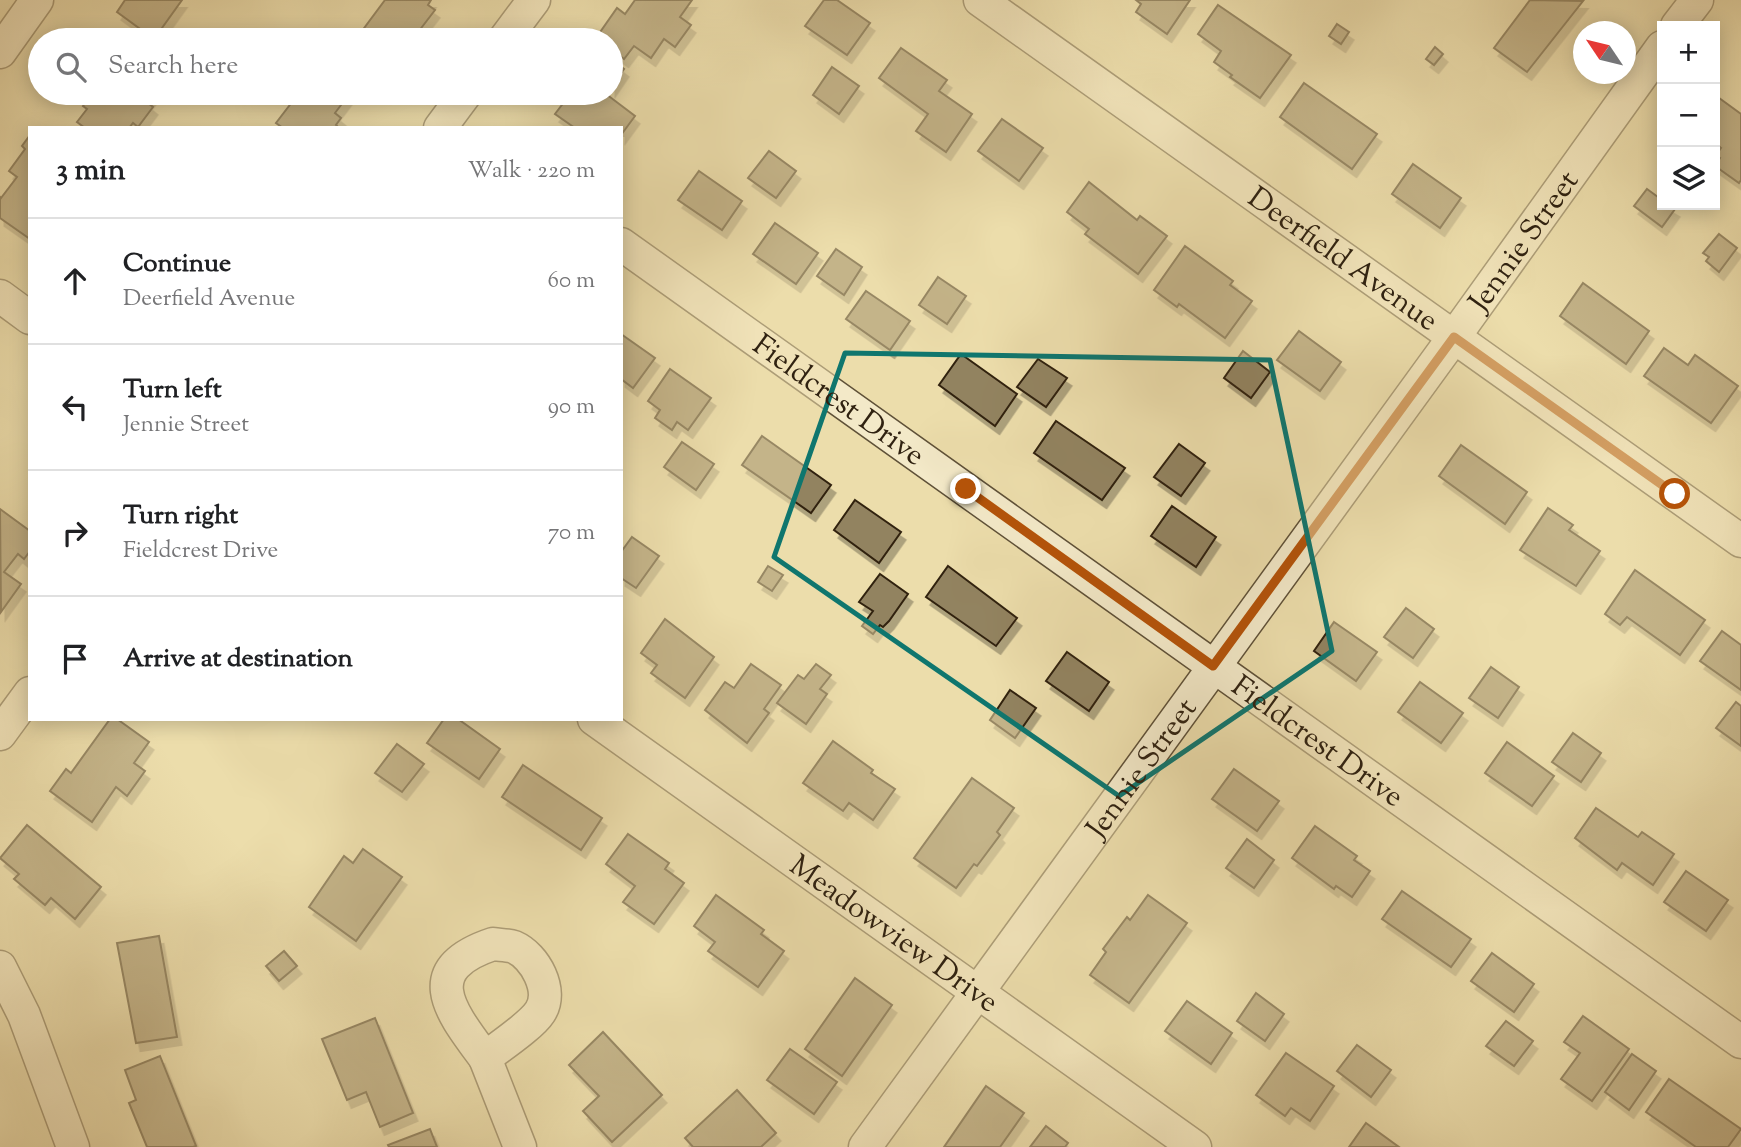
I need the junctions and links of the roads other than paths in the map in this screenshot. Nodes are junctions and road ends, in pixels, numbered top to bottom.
1 (37, 0) edge
2 (534, 0) edge
3 (981, 0) edge
4 (1697, 0) edge
5 (1681, 21) edge
6 (513, 28) edge
7 (0, 52) edge
8 (1657, 54) edge
9 (459, 105) edge
10 (447, 125) edge
11 (623, 245) edge
12 (0, 296) edge
13 (28, 317) edge
14 (1454, 337) junction
15 (1741, 541) edge
16 (1213, 666) junction
17 (28, 696) edge
18 (597, 721) edge
19 (0, 734) edge
20 (0, 967) edge
21 (977, 992) junction
22 (1741, 1042) edge
23 (485, 1058) dead end
24 (73, 1147) edge
25 (520, 1147) edge
26 (865, 1147) edge
27 (1195, 1147) edge

1 - 7 street
2 - 6 street
3 - 14 street, Deerfield Avenue
4 - 5 street
8 - 14 street, Jennie Street
9 - 10 street
11 - 16 street, Fieldcrest Drive
12 - 13 street
14 - 15 street, Deerfield Avenue
14 - 16 street, Jennie Street
16 - 21 street, Jennie Street
16 - 22 street, Fieldcrest Drive
17 - 19 street
18 - 21 street, Meadowview Drive
20 - 24 street
21 - 26 street, Jennie Street
21 - 27 street, Meadowview Drive
23 - 25 street

